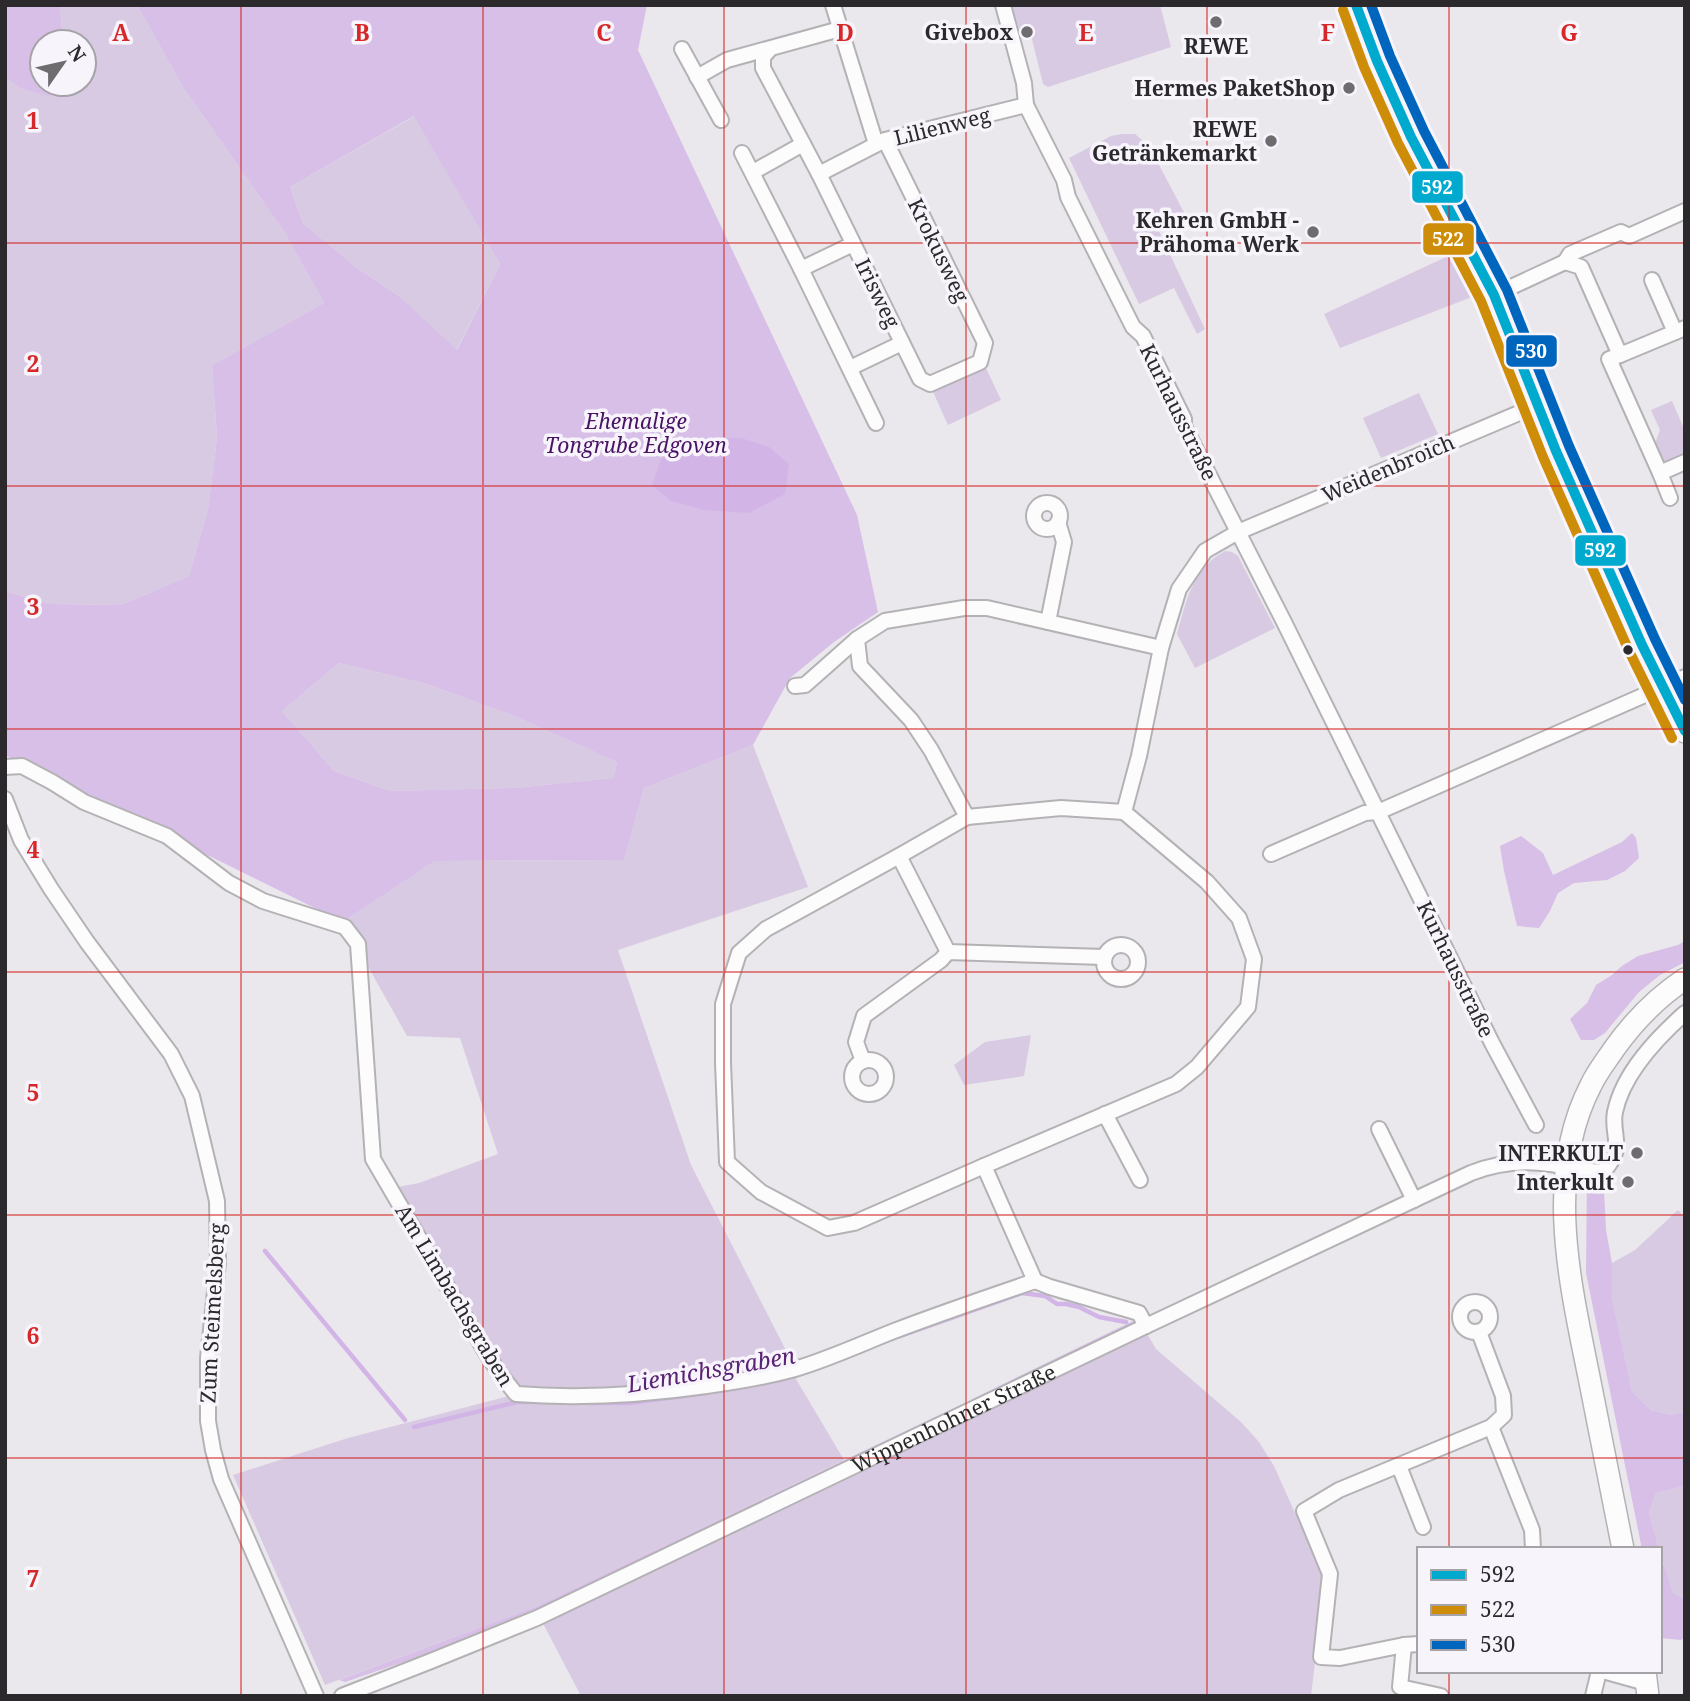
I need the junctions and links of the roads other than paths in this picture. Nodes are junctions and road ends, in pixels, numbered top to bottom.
1 (833, 5) edge
2 (1003, 5) edge
3 (1356, 5) edge
4 (840, 29) junction
5 (770, 48) junction
6 (682, 49) dead end
7 (697, 77) junction
8 (1026, 105) junction
9 (721, 120) dead end
10 (881, 142) junction
11 (803, 144) junction
12 (742, 153) dead end
13 (753, 173) junction
14 (819, 174) junction
15 (1685, 211) edge
16 (853, 244) junction
17 (1565, 262) junction
18 (801, 269) junction
19 (1652, 280) dead end
20 (1494, 295) junction
21 (1680, 330) edge
22 (902, 343) junction
23 (1620, 355) junction
24 (980, 362) joint
25 (850, 368) junction
26 (1538, 405) junction
27 (876, 423) dead end
28 (1685, 462) edge
29 (1660, 473) junction
30 (1670, 498) dead end
31 (1040, 502) dead end
32 (1238, 532) junction
33 (1048, 622) junction
34 (857, 639) junction
35 (1161, 648) junction
36 (1685, 677) edge
37 (795, 687) dead end
38 (1663, 687) junction
39 (1685, 732) edge
40 (5, 767) edge
41 (5, 799) edge
42 (1124, 811) junction
43 (1378, 812) junction
44 (967, 817) junction
45 (1271, 854) dead end
46 (899, 856) junction
47 (948, 952) junction
48 (1104, 957) dead end
49 (1685, 979) edge
50 (1685, 1013) edge
51 (863, 1061) dead end
52 (1105, 1114) junction
53 (1536, 1125) dead end
54 (1379, 1129) dead end
55 (984, 1166) junction
56 (1567, 1166) junction
57 (1140, 1180) dead end
58 (1414, 1200) junction
59 (1035, 1281) junction
60 (1146, 1326) junction
61 (1479, 1332) dead end
62 (1491, 1427) junction
63 (1399, 1466) junction
64 (1423, 1527) dead end
65 (1533, 1547) edge
66 (1621, 1547) edge
67 (1411, 1644) edge
68 (1600, 1673) edge
69 (1608, 1673) edge
70 (1646, 1683) edge
71 (316, 1696) edge
72 (342, 1696) edge
73 (1441, 1696) edge
74 (1593, 1696) edge

1 - 4 street, Lilienweg
2 - 8 street, Kurhausstraße
3 - 20 main road
4 - 5 street
4 - 10 street, Lilienweg
5 - 7 street
5 - 11 street, Irisweg
6 - 7 street
7 - 9 street
8 - 10 street, Lilienweg
8 - 32 street, Kurhausstraße
10 - 14 street
10 - 24 street, Krokusweg
11 - 13 street
11 - 14 street, Irisweg
12 - 13 street
13 - 18 street
14 - 16 street, Irisweg
15 - 17 street
16 - 18 street, Irisweg
16 - 22 street, Irisweg
17 - 20 street
17 - 23 street
18 - 25 street
19 - 21 street
20 - 26 main road
21 - 23 street
22 - 24 street, Irisweg
22 - 25 street, Irisweg
23 - 29 street
25 - 27 street
26 - 32 street, Weidenbroich
26 - 38 main road
28 - 29 street
29 - 30 street
31 - 33 street
32 - 35 street, Weidenbroich
32 - 43 street, Kurhausstraße
33 - 34 street
33 - 35 street
34 - 37 street
34 - 44 street
35 - 42 street, Weidenbroich
36 - 38 street
38 - 39 main road
38 - 43 street
40 - 59 street, Am Limbachsgraben
41 - 71 street, Zum Steimelsberg
42 - 44 street
42 - 52 street
43 - 45 street
43 - 53 street, Kurhausstraße
44 - 46 street
46 - 47 street
46 - 55 street
47 - 48 street
47 - 51 street
49 - 56 main road
50 - 56 street, Wippenhohner Straße
52 - 55 street
52 - 57 street
54 - 58 street
55 - 59 street
56 - 58 street, Wippenhohner Straße
56 - 66 main road
58 - 60 street, Wippenhohner Straße
59 - 60 street
60 - 72 street, Wippenhohner Straße
61 - 62 street
62 - 63 street
62 - 65 street
63 - 64 street
63 - 67 street
67 - 73 street
68 - 74 street
69 - 70 street

